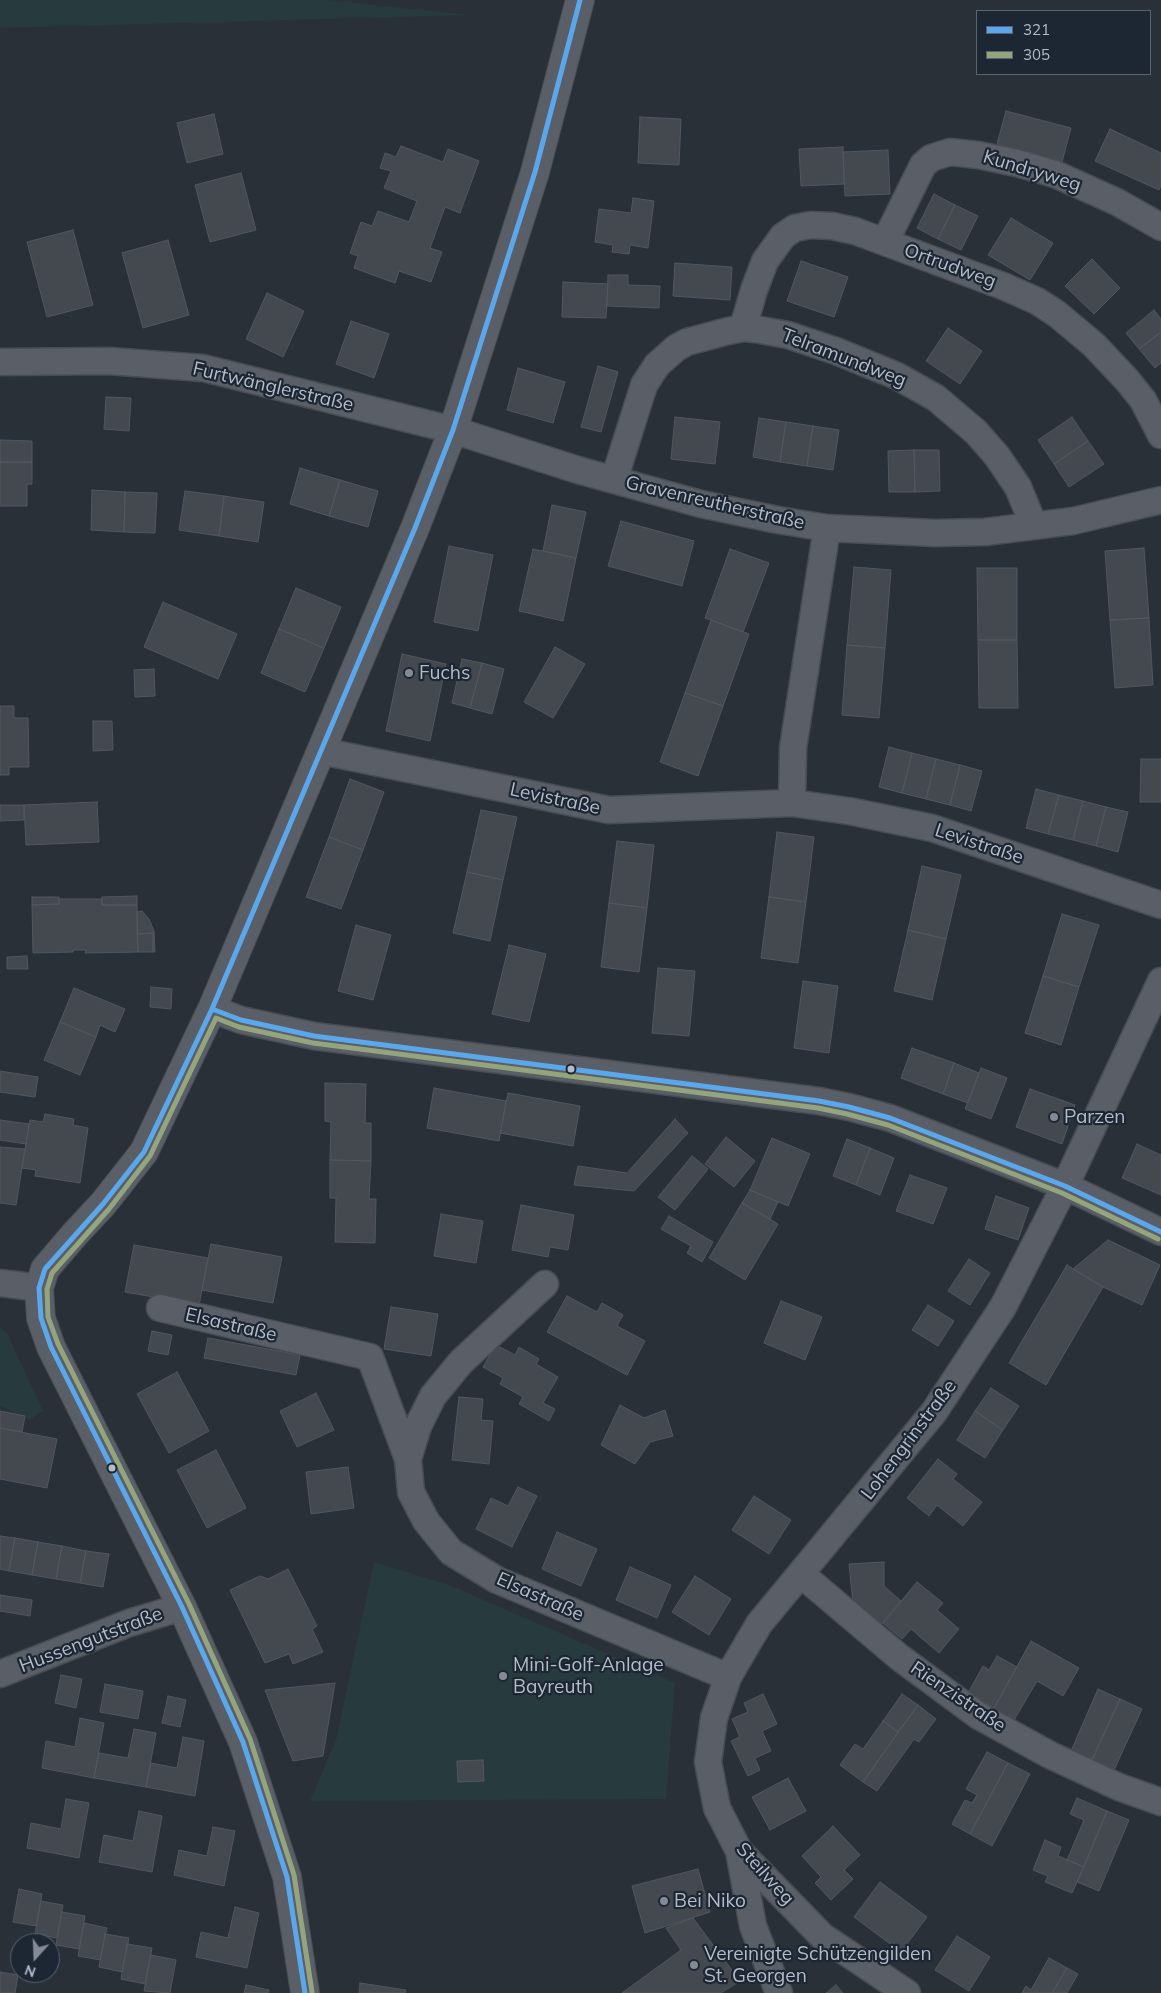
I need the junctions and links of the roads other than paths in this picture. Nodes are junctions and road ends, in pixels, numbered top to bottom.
1 (580, 0) edge
2 (1161, 227) edge
3 (885, 242) junction
4 (743, 328) junction
5 (0, 362) edge
6 (453, 430) junction
7 (1161, 435) edge
8 (614, 480) junction
9 (1161, 500) edge
10 (1034, 526) junction
11 (827, 528) junction
12 (321, 752) junction
13 (792, 803) junction
14 (1161, 905) edge
15 (1161, 981) edge
16 (212, 1010) junction
17 (1066, 1186) junction
18 (1161, 1232) edge
19 (0, 1283) edge
20 (545, 1284) dead end
21 (39, 1288) junction
22 (160, 1308) dead end
23 (408, 1460) junction
24 (800, 1574) junction
25 (182, 1607) junction
26 (0, 1674) edge
27 (728, 1677) junction
28 (1161, 1802) edge
29 (739, 1851) junction
30 (305, 1993) edge
31 (779, 1993) edge
32 (907, 1993) edge

1 - 6 street
2 - 3 street, Kundryweg
3 - 4 street, Ortrudweg
3 - 7 street, Ortrudweg
4 - 8 street, Telramundweg
4 - 10 street, Telramundweg
5 - 6 street, Furtwänglerstraße
6 - 8 street, Gravenreutherstraße
6 - 12 street
8 - 11 street, Gravenreutherstraße
9 - 10 street, Gravenreutherstraße
10 - 11 street, Gravenreutherstraße
11 - 13 street
12 - 13 street, Levistraße
12 - 16 street
13 - 14 street, Levistraße
15 - 17 street, Lohengrinstraße
16 - 17 street
16 - 21 street
17 - 18 street
17 - 24 street, Lohengrinstraße
19 - 21 street
20 - 23 street, Elsastraße
21 - 25 street
22 - 23 street, Elsastraße
23 - 27 street, Elsastraße
24 - 27 street, Lohengrinstraße
24 - 28 street, Rienzistraße
25 - 26 street, Hussengutstraße
25 - 30 street
27 - 29 street, Steilweg
29 - 31 street
29 - 32 street, Steilweg

